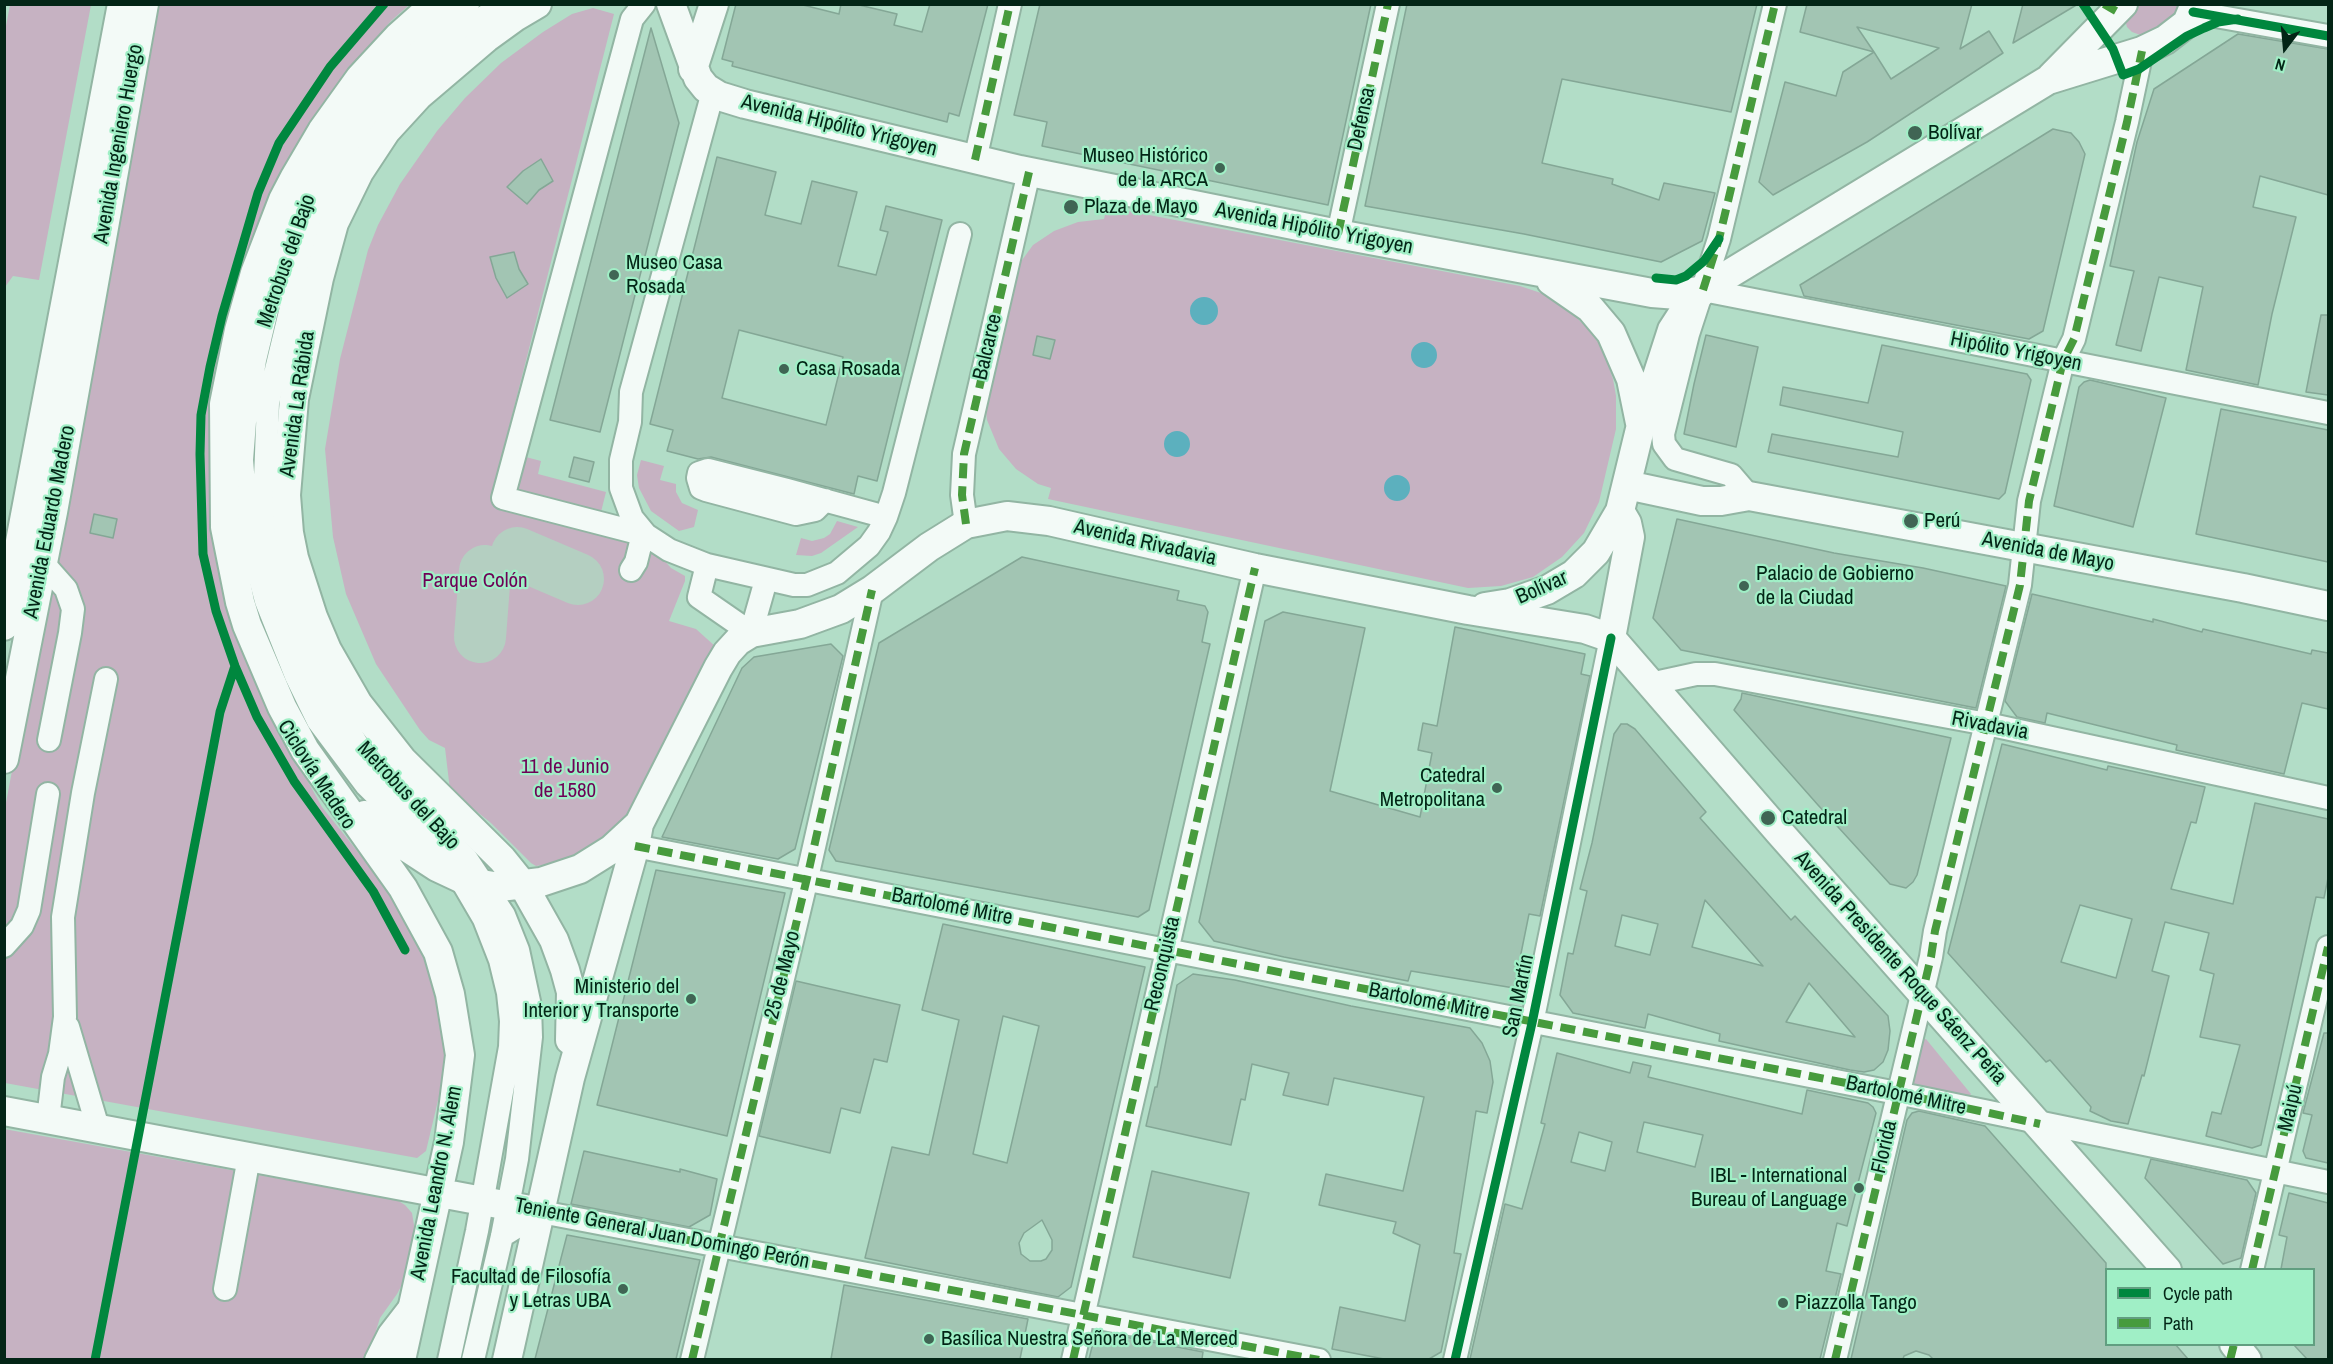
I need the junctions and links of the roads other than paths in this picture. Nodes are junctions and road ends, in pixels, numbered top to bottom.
1 (122, 4) edge
2 (144, 4) edge
3 (435, 4) edge
4 (468, 4) edge
5 (502, 4) edge
6 (537, 4) edge
7 (644, 4) edge
8 (670, 4) edge
9 (714, 4) edge
10 (1010, 4) edge
11 (1388, 4) edge
12 (1775, 4) edge
13 (2114, 7) edge
14 (2194, 8) edge
15 (2328, 36) edge
16 (2142, 51) junction
17 (693, 69) junction
18 (2048, 80) junction
19 (713, 92) junction
20 (975, 160) junction
21 (1029, 172) junction
22 (960, 234) dead end
23 (1338, 234) junction
24 (1536, 272) junction
25 (82, 281) junction
26 (1703, 290) junction
27 (255, 360) junction
28 (2063, 361) junction
29 (2328, 413) edge
30 (1640, 429) junction
31 (223, 458) junction
32 (1749, 495) junction
33 (1623, 498) junction
34 (825, 500) dead end
35 (886, 517) junction
36 (966, 525) junction
37 (646, 535) junction
38 (2023, 547) junction
39 (43, 563) junction
40 (708, 565) junction
41 (1255, 568) junction
42 (631, 570) dead end
43 (766, 580) junction
44 (872, 590) junction
45 (2328, 606) edge
46 (1468, 610) junction
47 (4, 626) edge
48 (752, 633) junction
49 (1611, 638) junction
50 (106, 679) dead end
51 (1650, 684) junction
52 (1987, 724) junction
53 (49, 740) dead end
54 (4, 759) edge
55 (332, 786) junction
56 (48, 794) dead end
57 (2328, 798) edge
58 (637, 835) junction
59 (807, 878) junction
60 (473, 882) junction
61 (523, 885) junction
62 (4, 946) edge
63 (2328, 947) edge
64 (1167, 949) junction
65 (1923, 994) junction
66 (65, 1017) junction
67 (1532, 1023) junction
68 (570, 1078) junction
69 (1897, 1094) junction
70 (4, 1111) edge
71 (48, 1119) junction
72 (2040, 1124) junction
73 (98, 1128) junction
74 (249, 1157) junction
75 (2276, 1172) junction
76 (2328, 1182) edge
77 (438, 1192) junction
78 (495, 1203) junction
79 (541, 1212) junction
80 (502, 1236) junction
81 (718, 1245) junction
82 (2166, 1268) edge
83 (2252, 1268) edge
84 (225, 1289) dead end
85 (414, 1301) junction
86 (1083, 1314) junction
87 (2236, 1346) edge
88 (376, 1359) edge
89 (401, 1359) edge
90 (449, 1359) edge
91 (473, 1359) edge
92 (507, 1359) edge
93 (692, 1359) edge
94 (1073, 1359) edge
95 (1319, 1359) edge
96 (1455, 1359) edge
97 (1835, 1359) edge
98 (2247, 1359) edge

1 - 25 main road, Avenida Ingeniero Huergo
2 - 25 main road, Avenida Ingeniero Huergo
3 - 31 main road
4 - 27 street, Metrobus del Bajo
5 - 60 street, Metrobus del Bajo
6 - 61 main road, Avenida La Rábida
7 - 37 street
8 - 17 main road
9 - 17 main road
10 - 20 street
11 - 23 street, Defensa
12 - 26 street, Bolívar
13 - 16 main road
13 - 18 main road
14 - 15 street
14 - 16 main road
16 - 18 main road
16 - 28 street
17 - 19 main road, Avenida Hipólito Yrigoyen
18 - 26 main road
19 - 20 main road, Avenida Hipólito Yrigoyen
19 - 37 street
20 - 21 main road, Avenida Hipólito Yrigoyen
21 - 23 main road, Avenida Hipólito Yrigoyen
21 - 36 street, Balcarce
22 - 35 street
23 - 24 main road, Avenida Hipólito Yrigoyen
24 - 26 main road, Avenida Hipólito Yrigoyen
24 - 30 main road, Bolívar
25 - 39 main road, Avenida Eduardo Madero
25 - 47 main road, Avenida Eduardo Madero
26 - 28 street, Hipólito Yrigoyen
26 - 30 main road, Bolívar
26 - 32 street, Bolívar
27 - 31 street, Metrobus del Bajo
27 - 60 street, Metrobus del Bajo
28 - 29 street, Hipólito Yrigoyen
28 - 38 street
30 - 33 main road, Bolívar
31 - 55 main road
32 - 33 main road, Avenida de Mayo
32 - 38 main road, Avenida de Mayo
33 - 46 main road, Bolívar
33 - 49 main road
34 - 35 street
35 - 43 street
36 - 41 main road, Avenida Rivadavia
36 - 44 main road, Avenida Rivadavia
37 - 40 street
37 - 42 street
38 - 45 main road, Avenida de Mayo
38 - 52 street
39 - 53 street
39 - 54 main road, Avenida Eduardo Madero
40 - 43 street
40 - 48 street
41 - 46 main road, Avenida Rivadavia
41 - 64 street, Reconquista
43 - 48 street
44 - 48 main road, Avenida Rivadavia
44 - 59 street, 25 de Mayo
46 - 49 main road, Avenida Rivadavia
48 - 58 main road, Avenida Rivadavia
49 - 51 main road, Avenida Presidente Roque Sáenz Peña
49 - 67 street, San Martín
50 - 66 street
51 - 52 street, Rivadavia
51 - 65 main road, Avenida Presidente Roque Sáenz Peña
52 - 57 street, Rivadavia
52 - 65 street, Florida
55 - 60 main road
55 - 77 main road, Avenida Leandro N. Alem
56 - 62 street
58 - 59 street, Bartolomé Mitre
58 - 61 main road
58 - 68 main road
59 - 64 street, Bartolomé Mitre
59 - 81 street, 25 de Mayo
60 - 61 main road
60 - 78 street, Metrobus del Bajo
61 - 68 main road
63 - 75 street, Maipú
64 - 67 street, Bartolomé Mitre
64 - 86 street, Reconquista
65 - 69 street, Florida
65 - 72 main road, Avenida Presidente Roque Sáenz Peña
66 - 71 street
66 - 73 street
67 - 69 street, Bartolomé Mitre
67 - 96 street, San Martín
68 - 79 main road
69 - 72 street, Bartolomé Mitre
69 - 97 street, Florida
70 - 71 main road, Teniente General Juan Domingo Perón
71 - 73 main road, Teniente General Juan Domingo Perón
72 - 75 street, Bartolomé Mitre
72 - 82 main road, Avenida Presidente Roque Sáenz Peña
73 - 74 main road, Teniente General Juan Domingo Perón
74 - 77 main road, Teniente General Juan Domingo Perón
74 - 84 street
75 - 76 street, Bartolomé Mitre
75 - 83 street, Maipú
77 - 78 main road, Teniente General Juan Domingo Perón
77 - 85 main road, Avenida Leandro N. Alem
78 - 79 main road, Teniente General Juan Domingo Perón
78 - 80 street, Metrobus del Bajo
78 - 90 street, Metrobus del Bajo
79 - 80 street
79 - 81 street, Teniente General Juan Domingo Perón
79 - 92 main road
80 - 91 street, Metrobus del Bajo
81 - 86 street, Teniente General Juan Domingo Perón
81 - 93 street, 25 de Mayo
85 - 88 street
85 - 89 main road, Avenida Leandro N. Alem
86 - 94 street, Reconquista
86 - 95 street, Teniente General Juan Domingo Perón
87 - 98 main road

